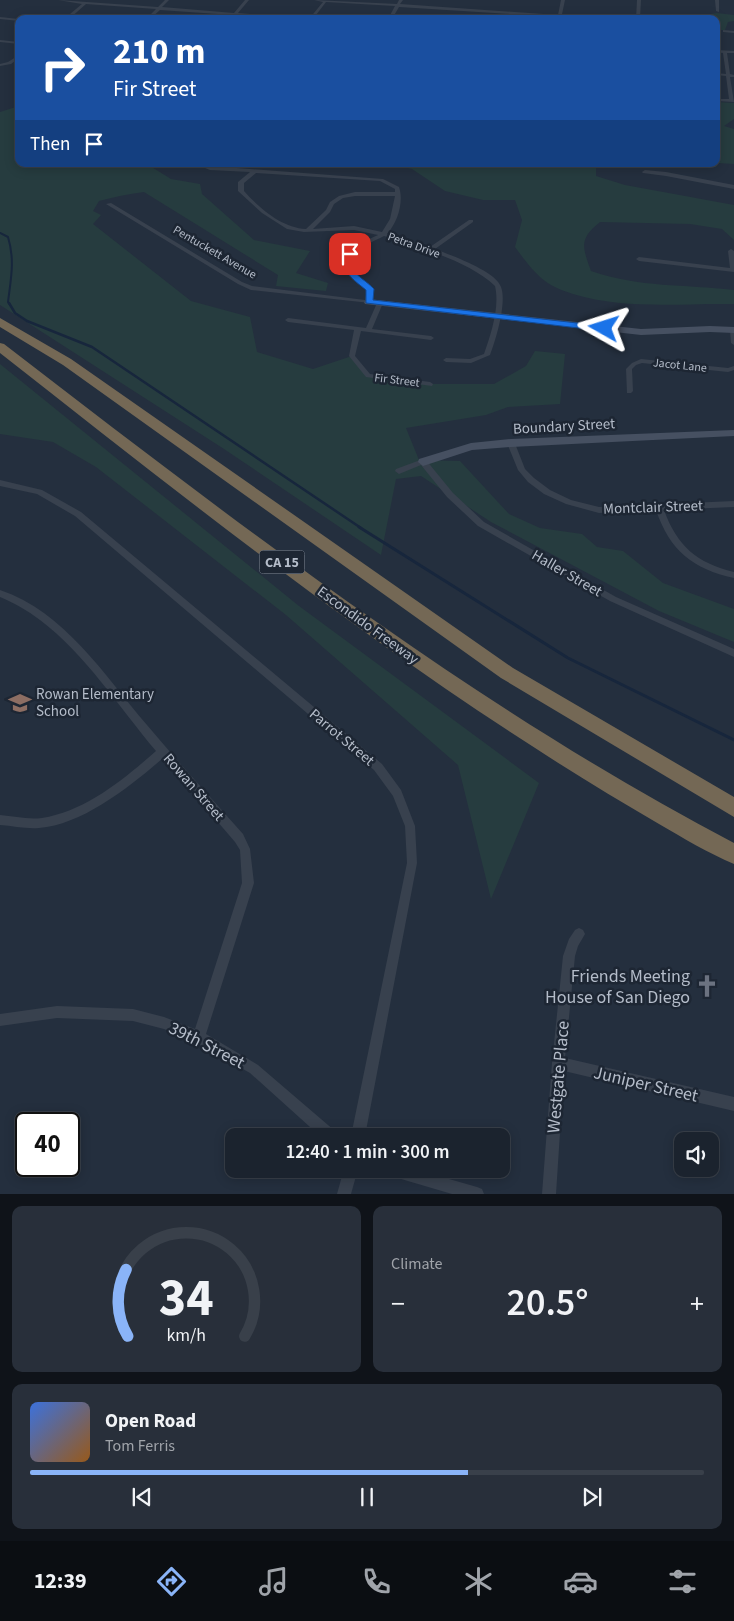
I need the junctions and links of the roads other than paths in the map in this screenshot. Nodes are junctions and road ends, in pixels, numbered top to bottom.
1 (60, 0) edge
2 (167, 0) edge
3 (246, 0) edge
4 (316, 0) edge
5 (401, 0) edge
6 (563, 0) edge
7 (639, 0) edge
8 (717, 0) edge
9 (325, 1) edge
10 (85, 3) junction
11 (398, 5) junction
12 (159, 8) junction
13 (718, 11) dead end
14 (234, 14) junction
15 (71, 15) edge
16 (152, 15) edge
17 (248, 15) edge
18 (314, 15) edge
19 (392, 15) edge
20 (522, 15) edge
21 (560, 15) edge
22 (638, 15) edge
23 (0, 18) edge
24 (15, 20) edge
25 (724, 31) dead end
26 (734, 32) edge
27 (0, 41) edge
28 (15, 43) edge
29 (720, 51) edge
30 (724, 51) junction
31 (734, 52) edge
32 (15, 59) edge
33 (0, 65) edge
34 (720, 74) edge
35 (728, 75) junction
36 (734, 76) edge
37 (732, 101) edge
38 (207, 167) edge
39 (255, 171) junction
40 (645, 172) dead end
41 (734, 187) edge
42 (399, 194) junction
43 (109, 204) dead end
44 (471, 221) dead end
45 (309, 229) junction
46 (385, 234) junction
47 (430, 250) junction
48 (731, 251) dead end
49 (638, 259) dead end
50 (733, 270) edge
51 (368, 302) junction
52 (380, 303) junction
53 (496, 316) junction
54 (288, 320) dead end
55 (0, 322) edge
56 (358, 329) junction
57 (368, 330) junction
58 (733, 330) edge
59 (431, 338) dead end
60 (734, 343) edge
61 (0, 347) edge
62 (446, 360) dead end
63 (734, 368) edge
64 (430, 384) dead end
65 (629, 391) dead end
66 (734, 433) edge
67 (512, 443) junction
68 (423, 462) junction
69 (399, 472) dead end
70 (0, 484) edge
71 (734, 504) edge
72 (659, 507) junction
73 (734, 575) edge
74 (0, 593) edge
75 (734, 653) edge
76 (163, 751) junction
77 (674, 772) junction
78 (734, 801) edge
79 (734, 808) edge
80 (0, 820) edge
81 (734, 854) edge
82 (579, 934) dead end
83 (0, 1020) edge
84 (199, 1037) junction
85 (558, 1063) junction
86 (734, 1104) edge
87 (321, 1128) edge
88 (360, 1128) edge
89 (348, 1178) edge
90 (422, 1178) edge
91 (344, 1194) edge
92 (477, 1194) edge
93 (549, 1194) edge

1 - 10 street
2 - 12 street
3 - 14 street
4 - 9 street
5 - 11 street
6 - 21 street
7 - 22 street
8 - 13 street
9 - 11 street
9 - 18 street
10 - 12 street
10 - 15 street
11 - 19 street
11 - 20 street
12 - 14 street
12 - 16 street
14 - 17 street
23 - 24 street
25 - 26 street
27 - 28 street
29 - 30 street
30 - 31 street
30 - 35 street
32 - 33 street
34 - 35 street
35 - 36 street
35 - 37 street
38 - 39 street
39 - 42 street
39 - 45 street, Petra Drive
40 - 41 street
42 - 45 street
42 - 46 street
43 - 51 street, Pentuckett Avenue
44 - 47 street
45 - 46 street, Petra Drive
46 - 47 street, Petra Drive
46 - 51 street
47 - 53 street, Petra Drive
48 - 50 street
49 - 50 street
51 - 52 street, Pentuckett Avenue
52 - 53 street, Pentuckett Avenue
52 - 57 street
53 - 58 street, Pentuckett Avenue
53 - 62 street, Petra Drive
54 - 56 street
55 - 77 highway, CA 15
56 - 57 street
56 - 64 street, Fir Street
57 - 59 street
58 - 60 street
61 - 81 highway, Escondido Freeway / CA 15
63 - 65 street, Jacot Lane
66 - 67 street, Boundary Street
67 - 68 street, Boundary Street
67 - 72 street, Montclair Street
68 - 69 street, Boundary Street
68 - 75 street, Haller Street
70 - 88 street, Parrot Street
71 - 72 street, Montclair Street
72 - 73 street
74 - 76 street, Rowan Street
76 - 80 street
76 - 84 street, Rowan Street
77 - 78 highway
77 - 79 highway, CA 15
82 - 85 street, Westgate Place
83 - 84 street, 39th Street
84 - 87 street, 39th Street
85 - 86 street, Juniper Street
85 - 93 street, Westgate Place
89 - 91 street
90 - 92 street

